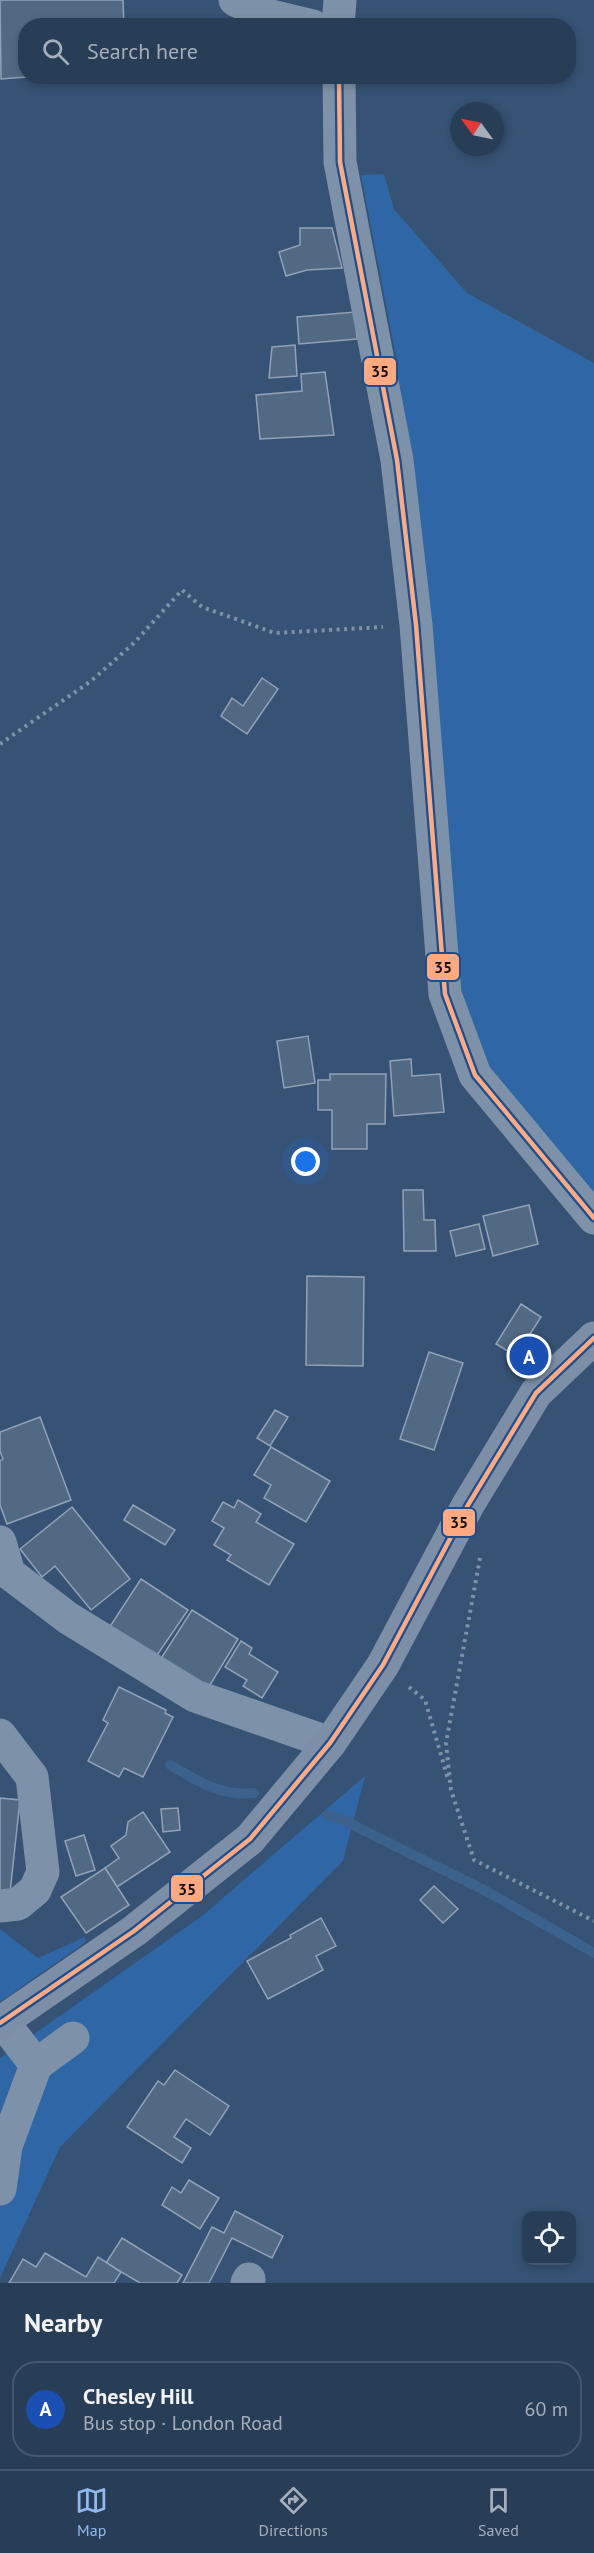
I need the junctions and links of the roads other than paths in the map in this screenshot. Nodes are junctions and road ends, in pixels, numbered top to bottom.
1 (235, 0) edge
2 (340, 0) edge
3 (280, 18) edge
4 (339, 18) edge
5 (339, 84) edge
6 (594, 1218) edge
7 (594, 1338) edge
8 (0, 1542) edge
9 (0, 1735) edge
10 (330, 1743) junction
11 (0, 1906) edge
12 (1, 2022) edge
13 (73, 2038) dead end
14 (36, 2065) junction
15 (0, 2189) edge

1 - 3 street
2 - 4 street
5 - 6 street
7 - 10 main road
8 - 10 street
9 - 11 street
10 - 12 main road
12 - 14 street
13 - 14 street
14 - 15 street

